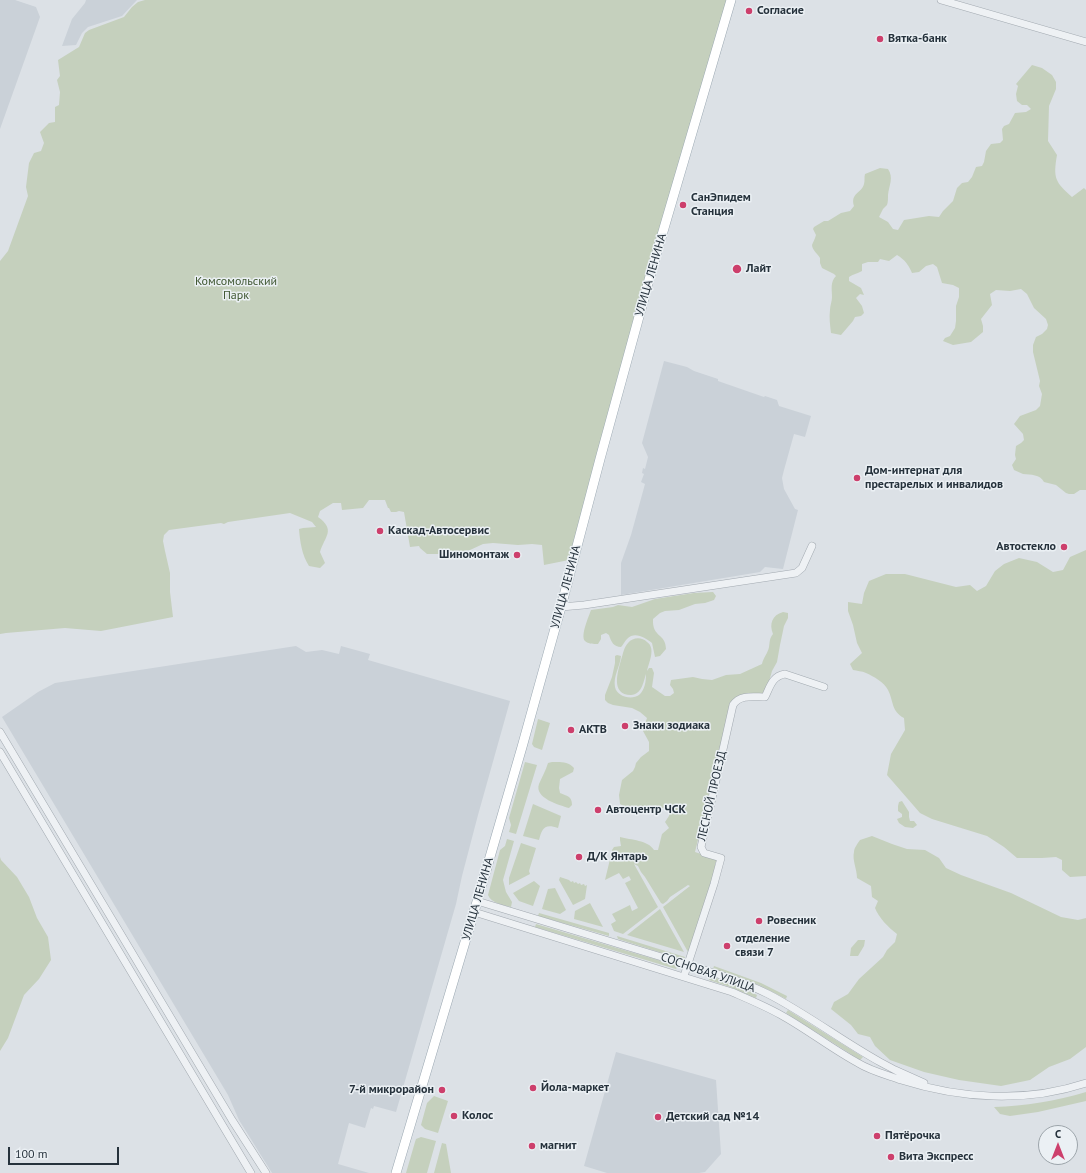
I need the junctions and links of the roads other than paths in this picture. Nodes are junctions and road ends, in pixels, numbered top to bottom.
1 (731, 0) edge
2 (941, 0) edge
3 (1086, 42) edge
4 (812, 546) dead end
5 (561, 607) junction
6 (824, 687) dead end
7 (0, 732) edge
8 (0, 752) edge
9 (477, 901) junction
10 (474, 912) junction
11 (688, 964) junction
12 (684, 976) junction
13 (1086, 1083) edge
14 (944, 1091) junction
15 (251, 1173) edge
16 (266, 1173) edge
17 (396, 1173) edge

1 - 5 main road, УЛИЦА ЛЕНИНА
2 - 3 street
4 - 5 street
5 - 9 main road, УЛИЦА ЛЕНИНА
6 - 11 street, ЛЕСНОЙ ПРОЕЗД
7 - 16 street
8 - 15 street
9 - 10 main road, УЛИЦА ЛЕНИНА
9 - 11 street, СОСНОВАЯ УЛИЦА
10 - 12 street, СОСНОВАЯ УЛИЦА
10 - 17 main road, УЛИЦА ЛЕНИНА
11 - 12 street, ЛЕСНОЙ ПРОЕЗД
11 - 14 street, СОСНОВАЯ УЛИЦА
12 - 14 street, СОСНОВАЯ УЛИЦА
13 - 14 street, СОСНОВАЯ УЛИЦА

